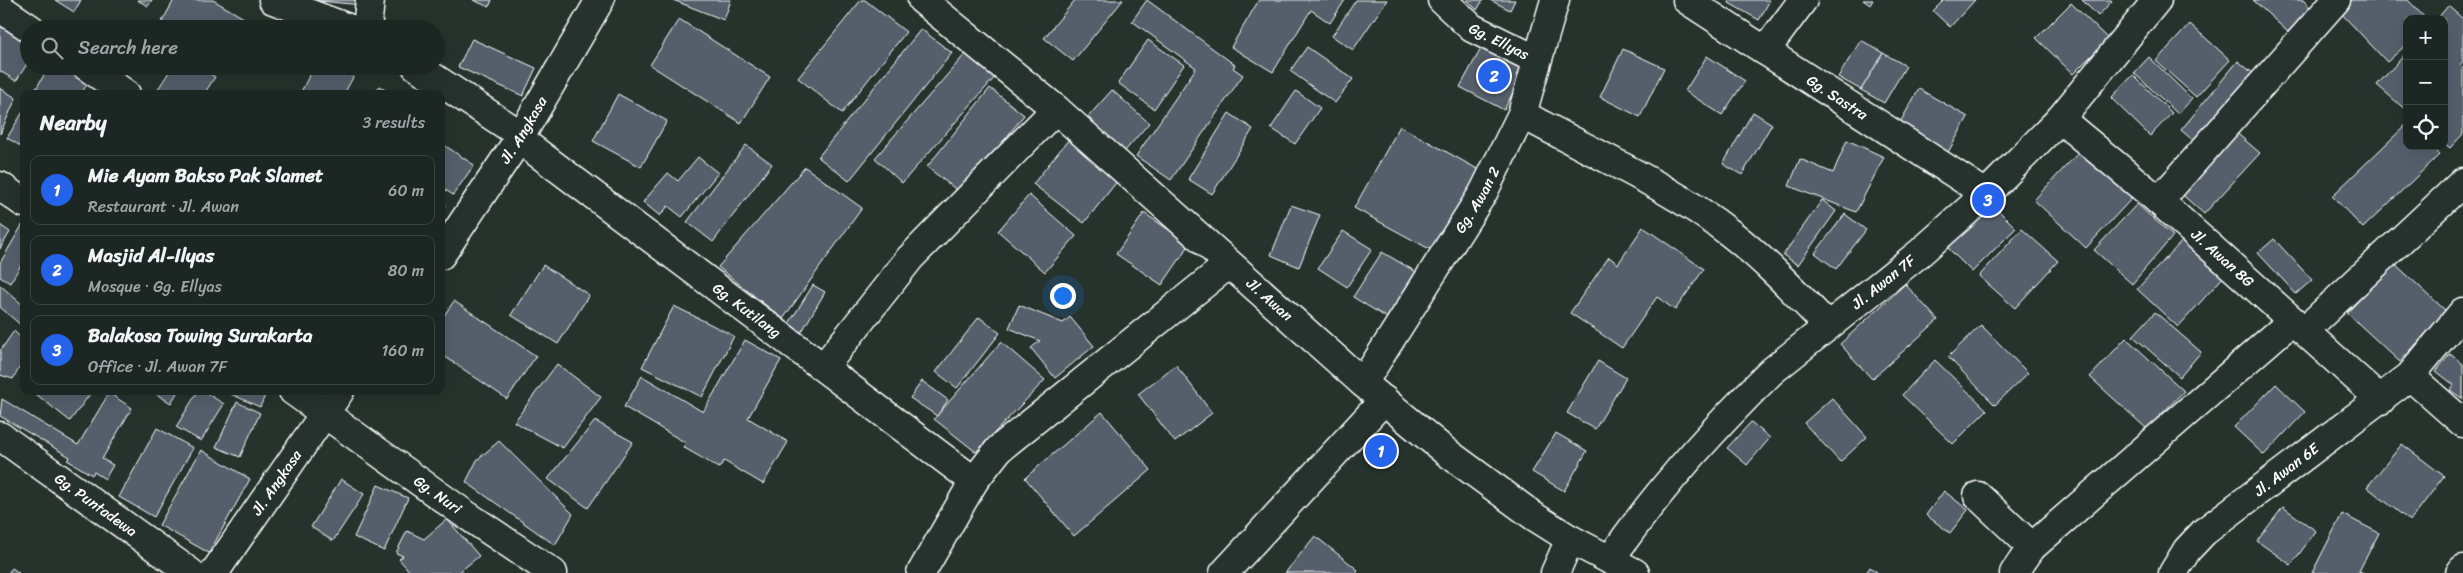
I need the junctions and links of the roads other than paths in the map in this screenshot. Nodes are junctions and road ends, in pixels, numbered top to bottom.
1 (370, 0) edge
2 (600, 0) edge
3 (922, 0) edge
4 (1442, 0) edge
5 (1555, 0) edge
6 (1687, 0) edge
7 (1802, 0) edge
8 (2157, 0) edge
9 (2336, 0) edge
10 (281, 1) edge
11 (0, 8) edge
12 (328, 20) edge
13 (368, 20) edge
14 (20, 22) edge
15 (1765, 52) junction
16 (1537, 60) junction
17 (99, 75) edge
18 (429, 75) edge
19 (120, 90) edge
20 (1056, 109) junction
21 (1522, 114) junction
22 (2060, 119) junction
23 (520, 137) junction
24 (2463, 182) edge
25 (0, 186) edge
26 (1986, 194) junction
27 (20, 200) edge
28 (2159, 201) junction
29 (445, 250) edge
30 (1229, 264) junction
31 (2463, 312) edge
32 (1827, 325) junction
33 (2298, 326) junction
34 (824, 367) junction
35 (2410, 376) junction
36 (1363, 383) junction
37 (299, 395) edge
38 (337, 395) edge
39 (1384, 400) junction
40 (2381, 400) junction
41 (324, 413) junction
42 (2463, 423) edge
43 (0, 436) edge
44 (974, 480) junction
45 (1978, 496) dead end
46 (1570, 539) junction
47 (2032, 546) junction
48 (1610, 560) junction
49 (2463, 569) edge
50 (191, 573) edge
51 (214, 573) edge
52 (553, 573) edge
53 (921, 573) edge
54 (1224, 573) edge
55 (1555, 573) edge
56 (1634, 573) edge
57 (2014, 573) edge
58 (2173, 573) edge
59 (2460, 573) edge

1 - 13 street
2 - 23 street, Jl. Angkasa
3 - 20 street, Jl. Awan
4 - 16 street, Gg. Ellyas
5 - 16 street, Gg. Awan 2
6 - 15 street, Gg. Sastra
7 - 15 street
8 - 22 street, Jl. Awan 7F
9 - 28 street
10 - 12 street
11 - 14 street
15 - 26 street, Gg. Sastra
16 - 21 street, Gg. Awan 2
17 - 19 street
18 - 23 street, Gg. Kutilang
20 - 30 street, Jl. Awan
20 - 34 street
21 - 32 street
21 - 36 street, Gg. Awan 2
22 - 26 street, Jl. Awan 7F
22 - 28 street, Jl. Awan 8G
23 - 29 street, Jl. Angkasa
23 - 34 street, Gg. Kutilang
24 - 33 street
25 - 27 street
26 - 32 street, Jl. Awan 7F
28 - 33 street, Jl. Awan 8G
30 - 36 street, Jl. Awan
30 - 44 street
31 - 35 street, Jl. Awan 6E
32 - 48 street, Jl. Awan 7F
33 - 40 street, Jl. Awan 8G
33 - 47 street
34 - 44 street, Gg. Kutilang
35 - 40 street, Jl. Awan 6E
35 - 42 street
36 - 39 street, Jl. Awan
37 - 41 street, Gg. Nuri
38 - 41 street, Jl. Angkasa
39 - 46 street, Jl. Awan
39 - 54 street
40 - 58 street, Jl. Awan 6E
41 - 51 street, Jl. Angkasa
41 - 52 street, Gg. Nuri
43 - 50 street, Gg. Puntadewa
44 - 53 street
45 - 47 street
46 - 48 street, Jl. Awan
46 - 55 street
47 - 57 street
48 - 56 street, Jl. Awan
49 - 59 street

